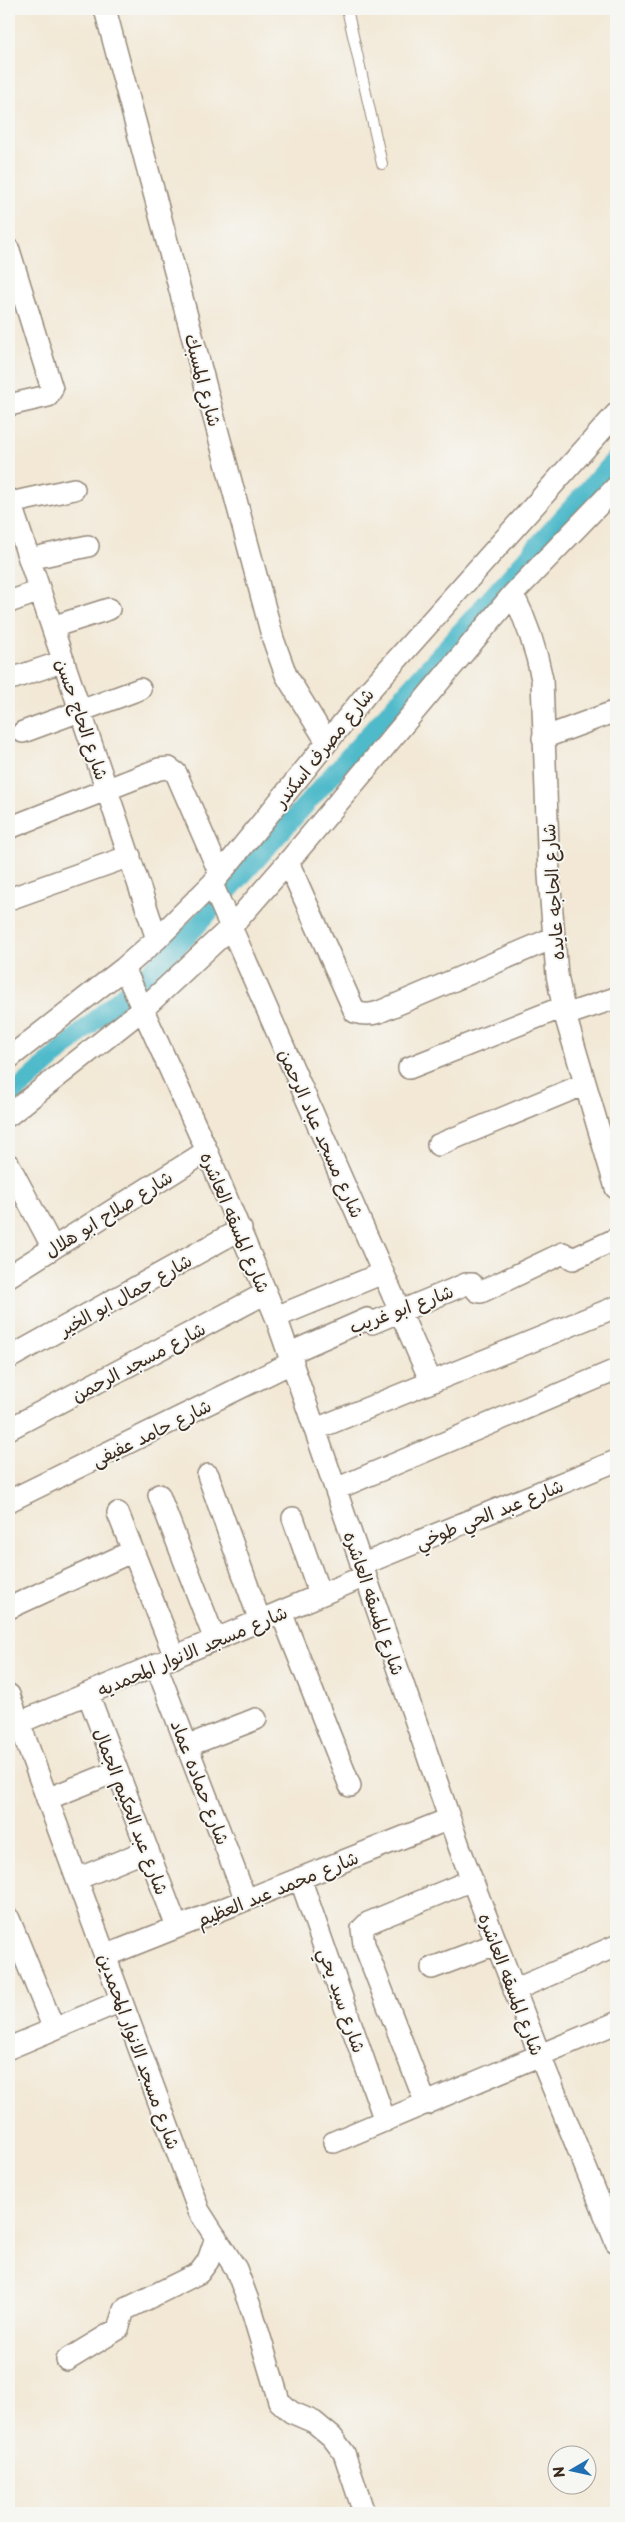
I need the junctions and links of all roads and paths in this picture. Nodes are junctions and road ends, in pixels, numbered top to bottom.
1 (105, 9) edge
2 (347, 9) edge
3 (382, 164) dead end
4 (9, 250) edge
5 (9, 405) edge
6 (616, 414) edge
7 (616, 487) edge
8 (74, 488) dead end
9 (9, 501) edge
10 (88, 546) dead end
11 (22, 557) edge
12 (40, 591) junction
13 (513, 594) junction
14 (9, 602) edge
15 (108, 609) dead end
16 (52, 627) junction
17 (64, 660) junction
18 (14, 678) dead end
19 (140, 689) dead end
20 (616, 711) edge
21 (81, 712) junction
22 (23, 732) dead end
23 (543, 738) junction
24 (327, 742) junction
25 (108, 790) junction
26 (9, 828) edge
27 (130, 856) junction
28 (288, 862) junction
29 (216, 879) junction
30 (9, 899) edge
31 (232, 926) junction
32 (553, 938) junction
33 (157, 939) junction
34 (124, 968) junction
35 (616, 998) edge
36 (143, 1009) junction
37 (564, 1011) junction
38 (9, 1058) edge
39 (409, 1068) dead end
40 (585, 1084) junction
41 (9, 1115) edge
42 (438, 1145) dead end
43 (206, 1151) junction
44 (9, 1165) edge
45 (616, 1188) edge
46 (241, 1229) junction
47 (616, 1239) edge
48 (52, 1248) junction
49 (383, 1273) junction
50 (9, 1276) edge
51 (266, 1293) junction
52 (616, 1307) edge
53 (400, 1311) junction
54 (276, 1317) junction
55 (291, 1357) junction
56 (9, 1358) edge
57 (616, 1370) edge
58 (431, 1382) junction
59 (9, 1429) edge
60 (316, 1429) junction
61 (616, 1460) edge
62 (208, 1475) dead end
63 (336, 1489) junction
64 (159, 1495) dead end
65 (9, 1501) edge
66 (118, 1513) dead end
67 (293, 1518) dead end
68 (133, 1551) junction
69 (363, 1571) junction
70 (320, 1596) junction
71 (9, 1608) edge
72 (281, 1612) junction
73 (260, 1621) junction
74 (215, 1640) junction
75 (175, 1657) junction
76 (156, 1665) junction
77 (88, 1694) junction
78 (9, 1696) edge
79 (256, 1719) dead end
80 (14, 1725) edge
81 (187, 1746) junction
82 (117, 1771) junction
83 (350, 1786) dead end
84 (47, 1799) junction
85 (449, 1819) junction
86 (148, 1850) junction
87 (300, 1878) junction
88 (77, 1879) junction
89 (472, 1880) junction
90 (246, 1900) junction
91 (9, 1918) edge
92 (177, 1928) junction
93 (496, 1944) junction
94 (616, 1946) edge
95 (105, 1956) junction
96 (432, 1968) dead end
97 (514, 1990) junction
98 (121, 2001) junction
99 (616, 2023) edge
100 (54, 2029) junction
101 (9, 2048) edge
102 (540, 2056) junction
103 (426, 2104) junction
104 (385, 2121) junction
105 (334, 2142) dead end
106 (216, 2237) junction
107 (616, 2242) edge
108 (67, 2360) dead end
109 (364, 2513) edge

1 - 24 street, شارع المسبك
2 - 3 lane
4 - 5 street
6 - 24 street, شارع مصرف اسكندر
7 - 13 street
8 - 9 street
9 - 11 street, شارع الحاج حسن
10 - 11 street
11 - 12 street, شارع الحاج حسن
12 - 14 street
12 - 16 street, شارع الحاج حسن
13 - 23 street, شارع الحاجه عايده
13 - 28 street
15 - 16 street
16 - 17 street, شارع الحاج حسن
17 - 18 street
17 - 21 street, شارع الحاج حسن
19 - 21 street
20 - 23 street
21 - 22 street
21 - 25 street, شارع الحاج حسن
23 - 32 street, شارع الحاجه عايده
24 - 29 street, شارع مصرف اسكندر
25 - 26 street
25 - 27 street, شارع الحاج حسن
25 - 29 street, شارع مسجد عباد الرحمن
27 - 30 street
27 - 33 street, شارع الحاج حسن
28 - 31 street
28 - 32 street
29 - 31 street, شارع مسجد عباد الرحمن
29 - 33 street, شارع مصرف اسكندر
31 - 36 street
31 - 49 street, شارع مسجد عباد الرحمن
32 - 37 street, شارع الحاجه عايده
33 - 34 street, شارع مصرف اسكندر
34 - 36 street, شارع المسقه العاشره
34 - 38 street, شارع مصرف اسكندر
35 - 37 street
36 - 41 street
36 - 43 street, شارع المسقه العاشره
37 - 39 street
37 - 40 street, شارع الحاجه عايده
40 - 42 street
40 - 45 street, شارع الحاجه عايده
43 - 46 street, شارع المسقه العاشره
43 - 48 street, شارع صلاح ابو هلال
44 - 48 street
46 - 51 street, شارع المسقه العاشره
46 - 56 street, شارع جمال ابو الخير
47 - 53 street, شارع ابو غريب
48 - 50 street, شارع صلاح ابو هلال
49 - 53 street, شارع مسجد عباد الرحمن
49 - 54 street
51 - 54 street, شارع المسقه العاشره
51 - 59 street, شارع مسجد الرحمن
52 - 58 street
53 - 55 street, شارع ابو غريب
53 - 58 street, شارع مسجد عباد الرحمن
54 - 55 street, شارع المسقه العاشره
55 - 60 street, شارع المسقه العاشره
55 - 65 street, شارع حامد عفيفى
57 - 63 street
58 - 60 street
60 - 63 street, شارع المسقه العاشره
61 - 69 street, شارع عبد الحي طوخي
62 - 73 street
63 - 69 street, شارع المسقه العاشره
64 - 74 street
66 - 68 street
67 - 70 street
68 - 71 street
68 - 75 street
69 - 70 street, شارع مسجد الانوار المحمديه
69 - 85 street, شارع المسقه العاشره
70 - 72 street, شارع مسجد الانوار المحمديه
72 - 73 street, شارع مسجد الانوار المحمديه
72 - 83 street
73 - 74 street, شارع مسجد الانوار المحمديه
74 - 75 street, شارع مسجد الانوار المحمديه
75 - 76 street, شارع مسجد الانوار المحمديه
76 - 77 street, شارع مسجد الانوار المحمديه
76 - 81 street, شارع حماده عماد
77 - 80 street, شارع مسجد الانوار المحمديه
77 - 82 street, شارع عبد الحكيم الجمال
78 - 80 street, شارع مسجد الانوار المحمدين
79 - 81 street
80 - 84 street, شارع مسجد الانوار المحمدين
81 - 90 street, شارع حماده عماد
82 - 84 street
82 - 86 street, شارع عبد الحكيم الجمال
84 - 88 street, شارع مسجد الانوار المحمدين
85 - 87 street, شارع محمد عبد العظيم
85 - 89 street, شارع المسقه العاشره
86 - 88 street
86 - 92 street, شارع عبد الحكيم الجمال
87 - 90 street, شارع محمد عبد العظيم
87 - 104 street, شارع سيد يحي
88 - 95 street, شارع مسجد الانوار المحمدين
89 - 93 street, شارع المسقه العاشره
89 - 103 street
90 - 92 street, شارع محمد عبد العظيم
91 - 100 street
92 - 95 street, شارع محمد عبد العظيم
93 - 96 street
93 - 97 street, شارع المسقه العاشره
94 - 97 street
95 - 98 street, شارع مسجد الانوار المحمدين
97 - 102 street, شارع المسقه العاشره
98 - 100 street
98 - 106 street, شارع مسجد الانوار المحمدين
99 - 102 street
100 - 101 street
102 - 103 street
102 - 107 street, شارع المسقه العاشره
103 - 104 street
104 - 105 street
106 - 108 street
106 - 109 street, شارع مسجد الانوار المحمدين

